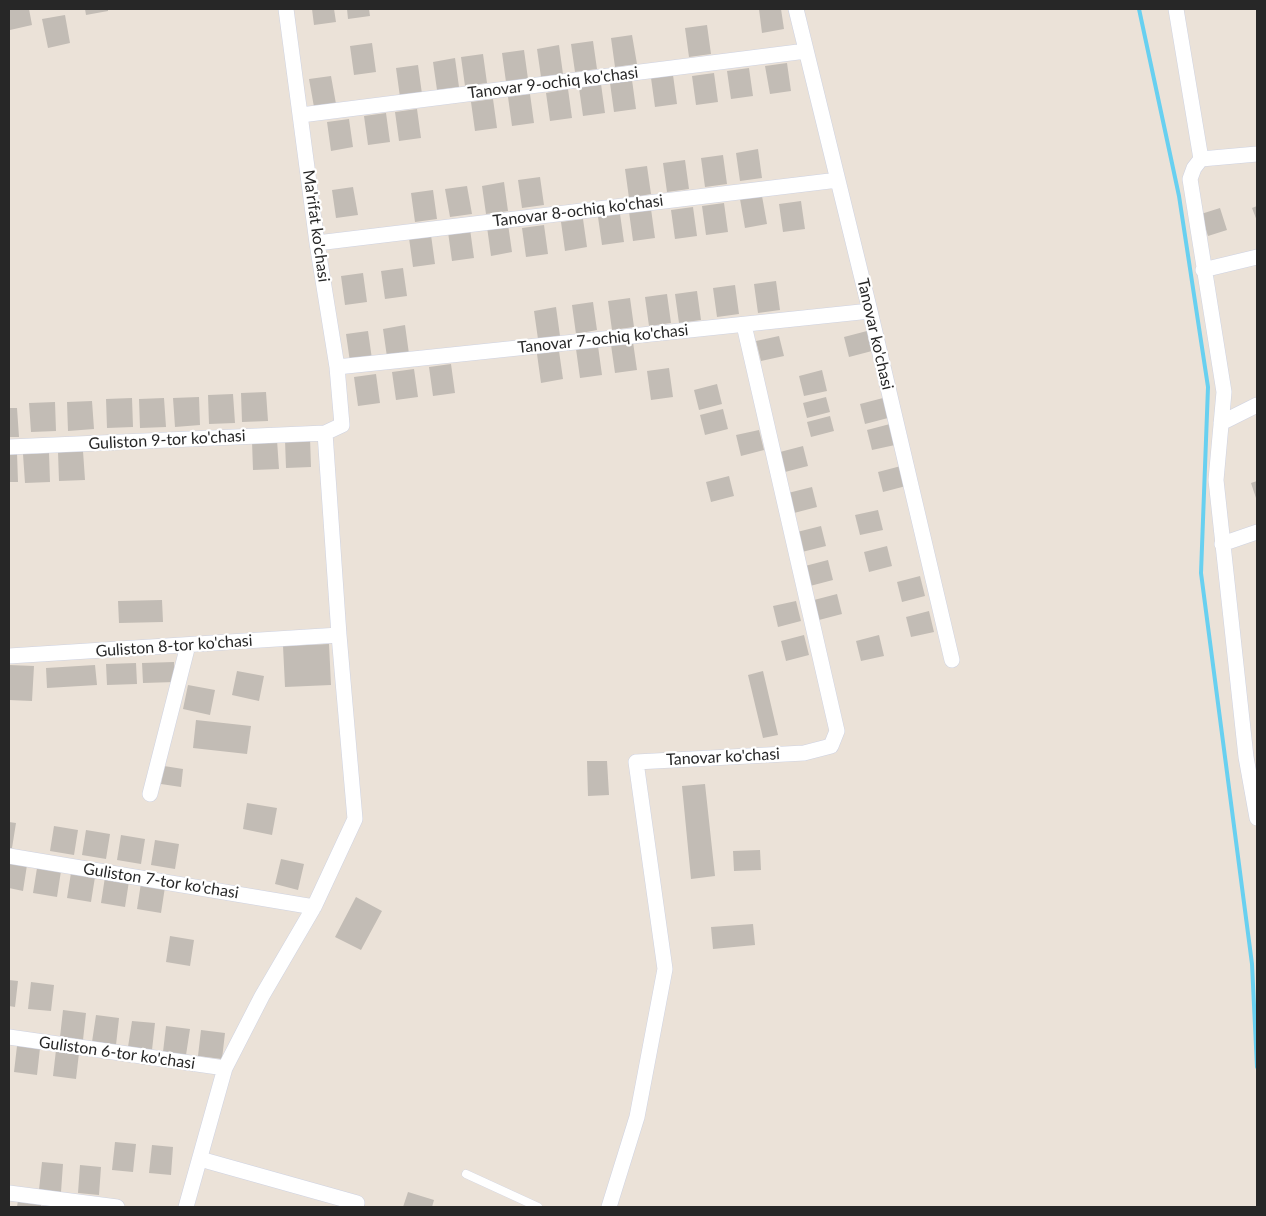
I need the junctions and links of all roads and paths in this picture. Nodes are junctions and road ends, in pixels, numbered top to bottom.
1 (286, 9) edge
2 (796, 9) edge
3 (1176, 9) edge
4 (806, 51) junction
5 (301, 115) junction
6 (1257, 154) edge
7 (1201, 159) junction
8 (838, 180) junction
9 (317, 243) junction
10 (1257, 257) edge
11 (1203, 270) junction
12 (870, 311) junction
13 (744, 325) junction
14 (337, 366) junction
15 (1257, 405) edge
16 (1221, 423) junction
17 (325, 433) junction
18 (9, 448) edge
19 (1257, 532) edge
20 (1222, 544) junction
21 (339, 635) junction
22 (188, 645) junction
23 (9, 656) edge
24 (952, 660) dead end
25 (150, 794) dead end
26 (1257, 818) edge
27 (9, 856) edge
28 (314, 907) junction
29 (9, 1037) edge
30 (225, 1068) junction
31 (200, 1159) junction
32 (466, 1174) dead end
33 (9, 1193) edge
34 (116, 1207) edge
35 (186, 1207) edge
36 (355, 1207) edge
37 (538, 1207) edge
38 (609, 1207) edge

1 - 5 street, Ma'rifat ko'chasi
2 - 4 street, Tanovar ko'chasi
3 - 7 street
4 - 5 street, Tanovar 9-ochiq ko'chasi
4 - 8 street, Tanovar ko'chasi
5 - 9 street, Ma'rifat ko'chasi
6 - 7 street
7 - 11 street
8 - 9 street, Tanovar 8-ochiq ko'chasi
8 - 12 street, Tanovar ko'chasi
9 - 14 street, Ma'rifat ko'chasi
10 - 11 street
11 - 16 street
12 - 13 street, Tanovar 7-ochiq ko'chasi
12 - 24 street, Tanovar ko'chasi
13 - 14 street, Tanovar 7-ochiq ko'chasi
13 - 38 street, Tanovar ko'chasi
14 - 17 street, Ma'rifat ko'chasi
15 - 16 street
16 - 20 street
17 - 18 street, Guliston 9-tor ko'chasi
17 - 21 street
19 - 20 street
20 - 26 street
21 - 22 street, Guliston 8-tor ko'chasi
21 - 28 street
22 - 23 street, Guliston 8-tor ko'chasi
22 - 25 street
27 - 28 street, Guliston 7-tor ko'chasi
28 - 30 street
29 - 30 street, Guliston 6-tor ko'chasi
30 - 31 street
31 - 35 street
31 - 36 street
32 - 37 lane
33 - 34 street

